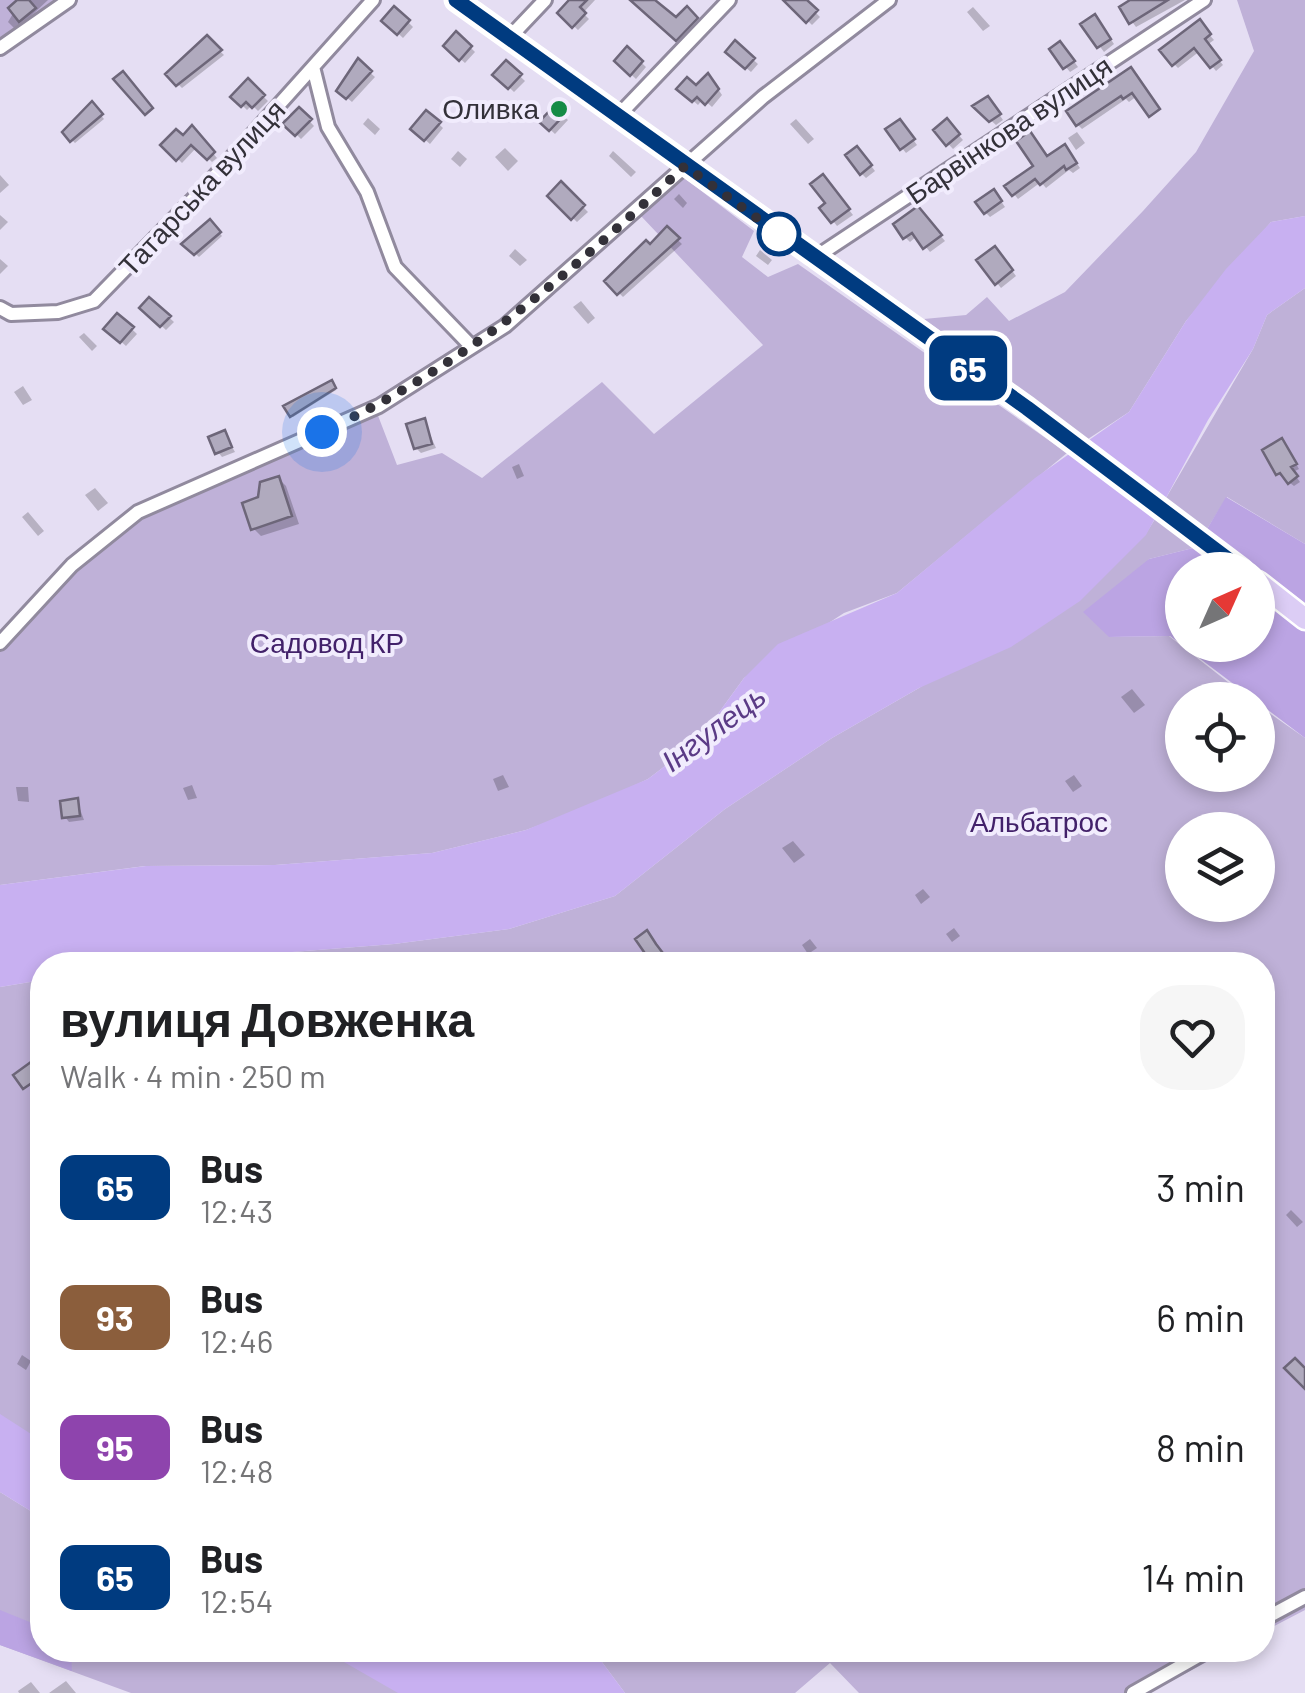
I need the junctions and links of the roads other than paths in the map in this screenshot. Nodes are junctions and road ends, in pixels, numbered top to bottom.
1 (69, 0) edge
2 (373, 0) edge
3 (456, 0) edge
4 (546, 0) edge
5 (729, 0) edge
6 (889, 0) edge
7 (1204, 0) edge
8 (508, 38) junction
9 (0, 48) edge
10 (313, 67) junction
11 (617, 117) junction
12 (685, 166) junction
13 (814, 259) junction
14 (0, 308) edge
15 (471, 346) junction
16 (1218, 552) edge
17 (1275, 596) edge
18 (1305, 620) edge
19 (0, 643) edge
20 (1305, 1597) edge
21 (1275, 1613) edge
22 (1187, 1662) edge
23 (1133, 1693) edge

1 - 9 street
2 - 10 street, Татарська вулиця
3 - 8 main road
4 - 8 street
5 - 11 street
6 - 12 street
7 - 13 street, Барвінкова вулиця
8 - 11 main road
10 - 14 street, Татарська вулиця
10 - 15 street
11 - 12 main road
12 - 13 main road
12 - 15 street
13 - 16 main road
15 - 19 street
17 - 18 main road
20 - 21 street
22 - 23 street

